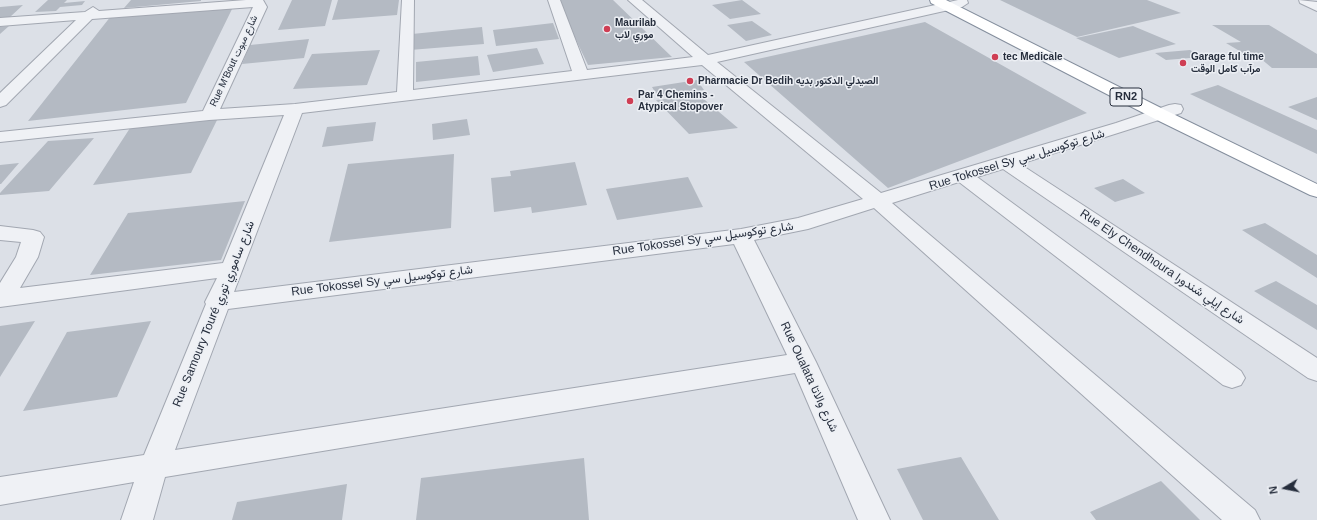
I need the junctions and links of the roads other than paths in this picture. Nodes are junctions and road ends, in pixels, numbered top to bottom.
1 (104, 0) edge
2 (408, 0) edge
3 (554, 0) edge
4 (634, 0) edge
5 (1305, 0) edge
6 (951, 2) edge
7 (260, 3) edge
8 (1317, 7) edge
9 (88, 16) junction
10 (0, 22) edge
11 (705, 60) junction
12 (581, 75) junction
13 (405, 96) junction
14 (0, 102) edge
15 (295, 108) junction
16 (1168, 112) junction
17 (208, 115) junction
18 (0, 137) edge
19 (1007, 163) junction
20 (963, 176) junction
21 (1317, 177) edge
22 (1317, 191) edge
23 (879, 202) junction
24 (0, 233) edge
25 (741, 236) junction
26 (232, 269) junction
27 (1, 299) edge
28 (217, 302) junction
29 (803, 362) junction
30 (1317, 371) edge
31 (1232, 378) dead end
32 (154, 466) junction
33 (0, 491) edge
34 (137, 520) edge
35 (874, 520) edge
36 (1244, 520) edge

1 - 9 street
2 - 13 street
3 - 12 street
4 - 11 street
5 - 8 street
6 - 11 street
6 - 16 highway, RN2
7 - 9 street
7 - 17 street, Rue M'Bout شارع مبوت
9 - 10 street
9 - 14 street
11 - 12 street
11 - 23 street
12 - 13 street
13 - 15 street
15 - 17 street
15 - 26 street, Rue Samoury Touré شارع ساموري توري
16 - 19 street, Rue Tokossel Sy شارع توكوسيل سي
16 - 21 highway, RN2
16 - 22 highway, RN2
17 - 18 street
19 - 20 street, Rue Tokossel Sy شارع توكوسيل سي
19 - 30 street, Rue Ely Chendhoura شارع إيلي شندورا
20 - 23 street, Rue Tokossel Sy شارع توكوسيل سي
20 - 31 street
23 - 25 street, Rue Tokossel Sy شارع توكوسيل سي
23 - 36 street
24 - 27 street
25 - 28 street, Rue Tokossel Sy شارع توكوسيل سي
25 - 29 street, Rue Oualata شارع والاتا
26 - 27 street
26 - 28 street, Rue Samoury Touré شارع ساموري توري
28 - 32 street, Rue Samoury Touré شارع ساموري توري
29 - 32 street
29 - 35 street, Rue Oualata شارع والاتا
32 - 33 street
32 - 34 street, Rue Samoury Touré شارع ساموري توري

